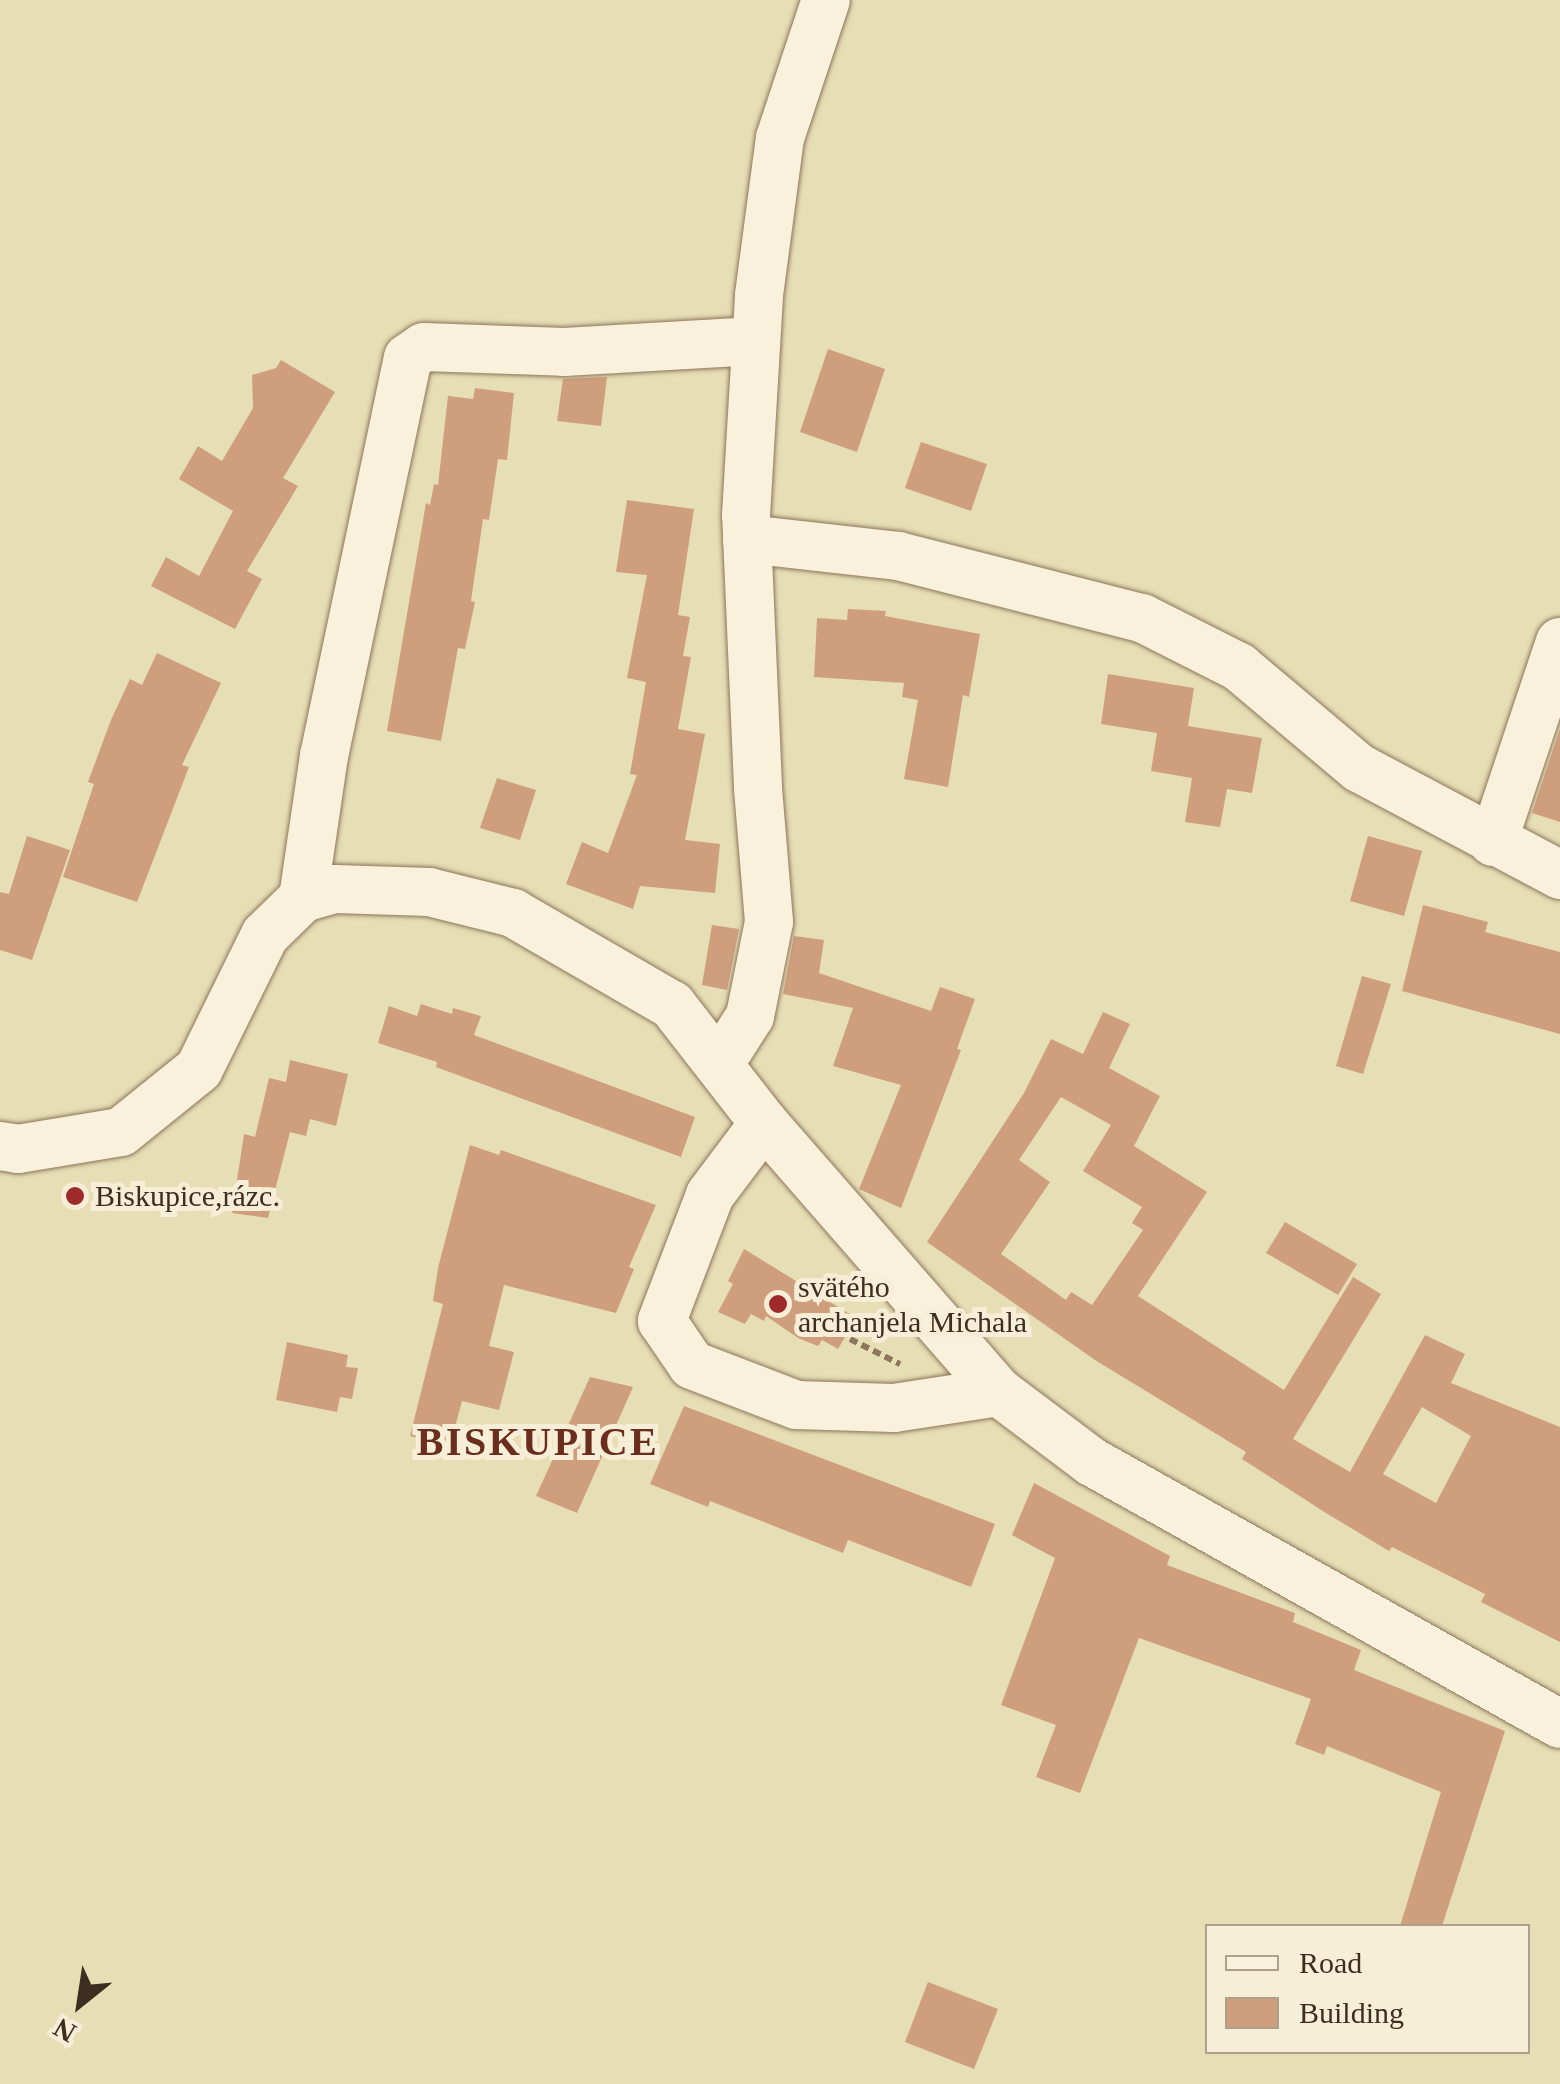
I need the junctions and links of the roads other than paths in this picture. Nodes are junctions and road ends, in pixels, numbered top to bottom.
1 (826, 0) edge
2 (756, 341) junction
3 (747, 539) junction
4 (1560, 642) edge
5 (1494, 842) junction
6 (1560, 875) edge
7 (304, 898) junction
8 (720, 1064) junction
9 (764, 1123) junction
10 (0, 1146) edge
11 (999, 1392) junction
12 (1560, 1724) edge

1 - 2 street
2 - 3 street
2 - 7 street
3 - 5 street
3 - 8 street
4 - 5 street
5 - 6 street
7 - 8 street
7 - 10 street
8 - 9 street
9 - 11 street
9 - 11 street
11 - 12 street

